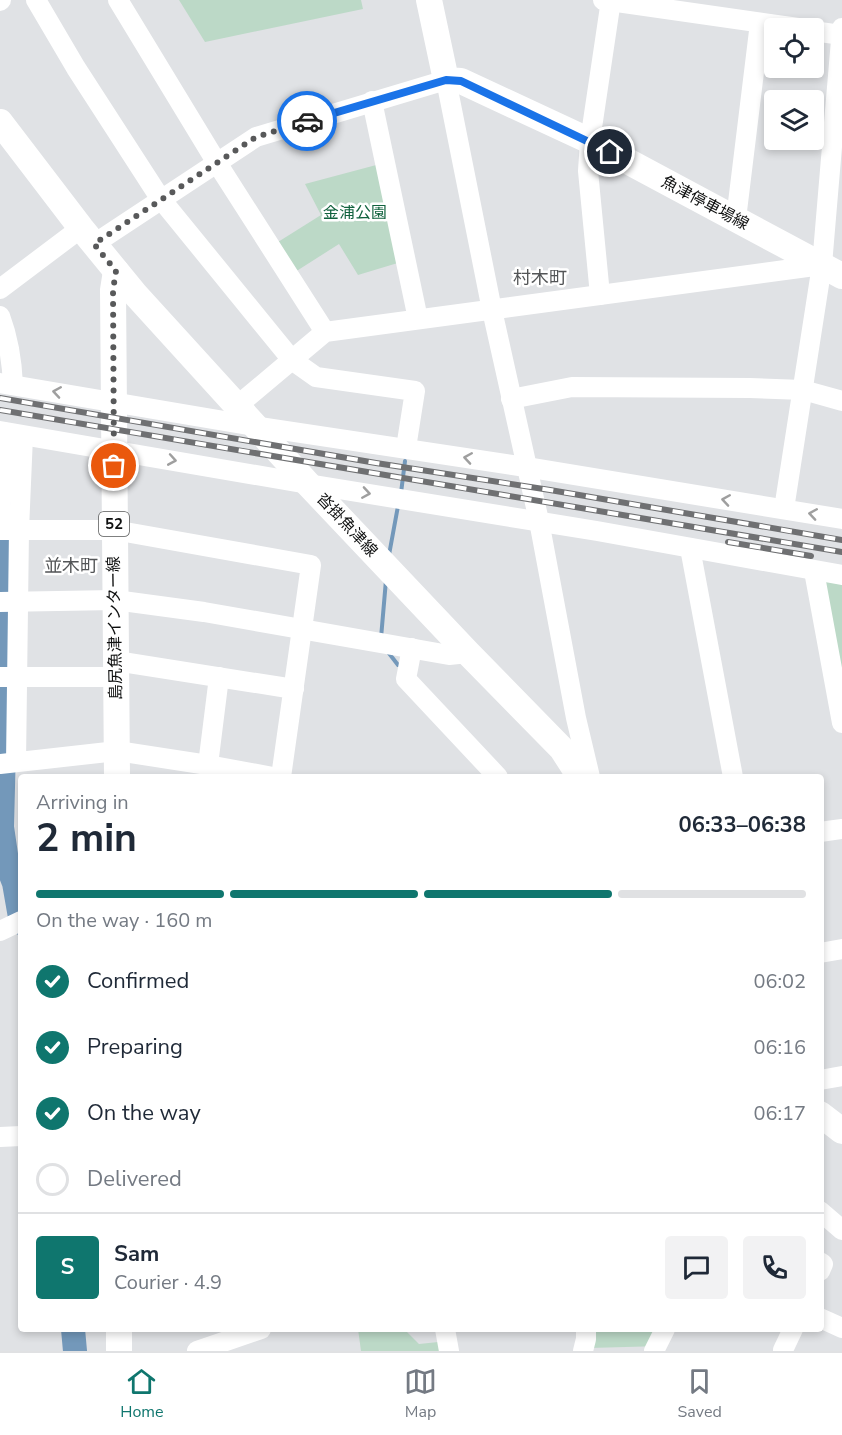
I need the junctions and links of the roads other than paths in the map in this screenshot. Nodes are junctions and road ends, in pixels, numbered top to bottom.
1 (36, 0) edge
2 (118, 0) edge
3 (429, 0) edge
4 (609, 0) edge
5 (760, 23) junction
6 (764, 24) edge
7 (842, 28) edge
8 (824, 33) edge
9 (842, 35) edge
10 (446, 80) junction
11 (372, 101) junction
12 (0, 122) edge
13 (590, 141) junction
14 (837, 146) edge
15 (217, 163) junction
16 (160, 198) junction
17 (736, 219) junction
18 (87, 236) junction
19 (832, 270) edge
20 (116, 271) junction
21 (0, 289) edge
22 (600, 296) junction
23 (492, 310) junction
24 (0, 316) edge
25 (418, 320) junction
26 (325, 332) junction
27 (292, 360) junction
28 (6, 384) edge
29 (803, 390) junction
30 (511, 399) junction
31 (115, 401) junction
32 (842, 401) edge
33 (237, 406) junction
34 (254, 426) junction
35 (2, 431) edge
36 (23, 436) junction
37 (406, 448) junction
38 (114, 449) junction
39 (526, 466) junction
40 (308, 484) junction
41 (784, 509) junction
42 (842, 519) edge
43 (539, 521) junction
44 (8, 529) edge
45 (114, 530) junction
46 (690, 548) junction
47 (814, 571) junction
48 (842, 575) edge
49 (115, 600) junction
50 (10, 602) edge
51 (302, 630) junction
52 (412, 648) junction
53 (468, 653) junction
54 (116, 669) junction
55 (9, 677) edge
56 (219, 677) junction
57 (294, 689) junction
58 (842, 723) edge
59 (117, 752) junction
60 (8, 763) edge
61 (207, 765) junction
62 (117, 774) edge
63 (256, 774) edge
64 (281, 774) edge
65 (495, 774) edge
66 (578, 774) edge
67 (589, 774) edge
68 (732, 774) edge
69 (842, 829) edge
70 (824, 831) edge
71 (18, 922) edge
72 (0, 931) edge
73 (842, 949) edge
74 (824, 952) edge
75 (842, 1076) edge
76 (824, 1079) edge
77 (824, 1117) edge
78 (842, 1131) edge
79 (18, 1136) edge
80 (0, 1137) edge
81 (824, 1214) edge
82 (842, 1230) edge
83 (824, 1320) edge
84 (842, 1328) edge
85 (119, 1332) edge
86 (252, 1332) edge
87 (446, 1332) edge
88 (586, 1332) edge
89 (664, 1332) edge
90 (792, 1332) edge
91 (783, 1350) edge
92 (119, 1351) edge
93 (197, 1351) edge
94 (449, 1351) edge
95 (583, 1351) edge
96 (654, 1351) edge

1 - 16 street
2 - 15 street
3 - 10 main road
4 - 5 street
4 - 13 street
5 - 6 street
5 - 17 street
7 - 9 street
8 - 9 street
9 - 14 street
10 - 11 street
10 - 13 main road, 魚津停車場線
10 - 23 street
11 - 15 street
11 - 25 street
12 - 18 main road
13 - 17 main road, 魚津停車場線
13 - 22 street
14 - 19 street
15 - 16 street
15 - 26 street
16 - 18 street
16 - 27 street
17 - 19 main road, 魚津停車場線
18 - 20 main road
18 - 21 street
19 - 22 street
19 - 29 street
20 - 31 main road, 島尻魚津インター線 / 52
20 - 33 main road, 沓掛魚津線
22 - 23 street
23 - 25 street
23 - 30 street
24 - 28 street
25 - 26 street
26 - 27 street
27 - 33 street
27 - 37 street
31 -> 28 street
29 - 30 street
29 - 32 street
29 - 41 street
30 - 39 street
31 - 34 street
31 - 38 main road, 島尻魚津インター線 / 52
33 - 34 main road, 沓掛魚津線
34 - 37 street
34 - 40 main road, 沓掛魚津線
35 - 36 street
35 - 44 street
36 - 38 street
36 - 44 street
39 -> 37 street
38 -> 40 street
38 - 45 main road, 島尻魚津インター線 / 52
41 -> 39 street
39 - 43 street
40 -> 43 street
40 - 53 main road, 沓掛魚津線
42 -> 41 street
43 - 46 street
43 - 67 street
44 - 45 street
44 - 50 street
45 - 49 main road, 島尻魚津インター線 / 52
45 - 51 street
46 - 47 street
46 - 68 street
47 - 48 street
47 - 58 street
49 - 50 street
49 - 51 street
49 - 54 main road, 島尻魚津インター線 / 52
50 - 55 street
51 - 52 street
51 - 57 street
52 - 53 street
52 - 65 street
53 - 66 main road, 沓掛魚津線
54 - 55 street
54 - 56 street
54 - 59 main road, 島尻魚津インター線 / 52
55 - 60 street
56 - 57 street
56 - 61 street
57 - 64 street
59 - 60 street
59 - 61 street
59 - 62 main road, 島尻魚津インター線 / 52
61 - 63 street
69 - 70 street
71 - 72 street
73 - 74 street
75 - 76 street
77 - 78 main road
79 - 80 street
81 - 82 street
83 - 84 street
85 - 92 main road
86 - 93 street
87 - 94 street
88 - 95 street
89 - 96 street
90 - 91 street

